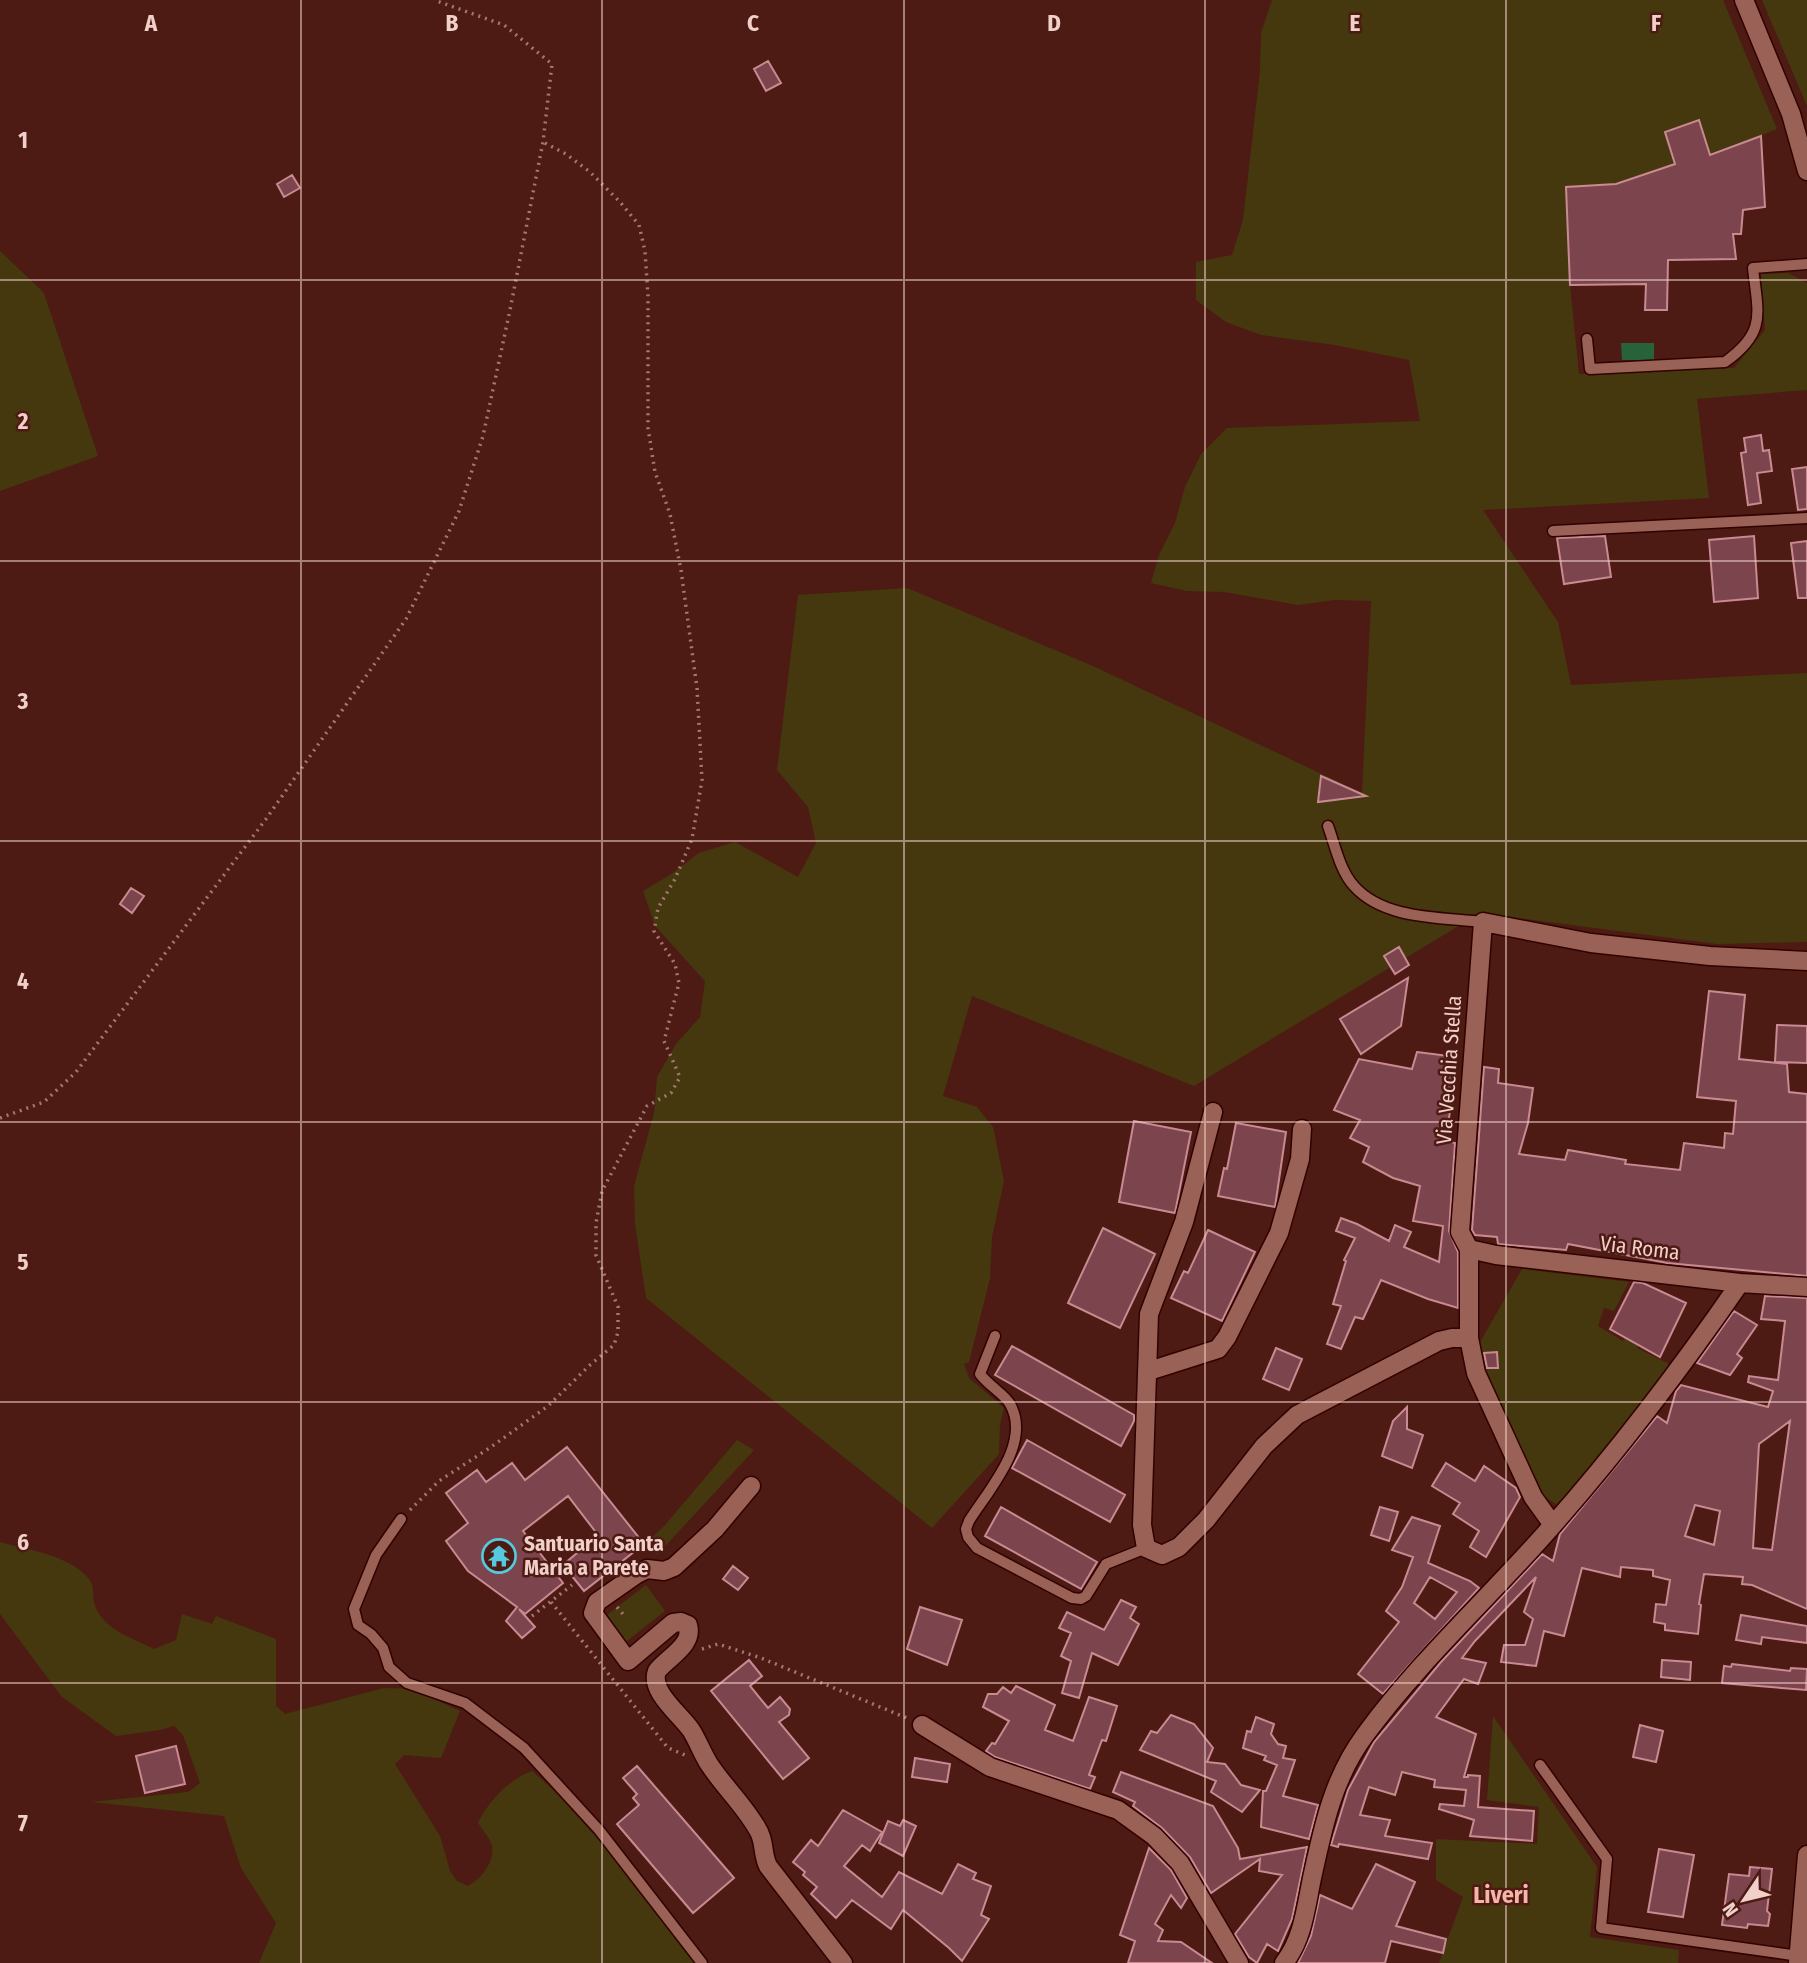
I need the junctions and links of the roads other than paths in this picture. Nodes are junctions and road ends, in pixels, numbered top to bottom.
1 (1744, 0) edge
2 (1807, 171) edge
3 (1807, 264) edge
4 (1587, 339) dead end
5 (1807, 518) edge
6 (1553, 531) dead end
7 (1328, 826) dead end
8 (1483, 922) junction
9 (1807, 961) edge
10 (1213, 1112) dead end
11 (1302, 1129) dead end
12 (1469, 1249) junction
13 (1740, 1283) junction
14 (1807, 1287) edge
15 (995, 1336) dead end
16 (1469, 1338) junction
17 (1149, 1371) junction
18 (751, 1486) dead end
19 (401, 1519) road end
20 (1553, 1525) junction
21 (1146, 1548) junction
22 (922, 1725) road end
23 (1540, 1765) dead end
24 (1807, 1855) edge
25 (1799, 1959) edge
26 (702, 1963) edge
27 (844, 1963) edge
28 (1239, 1963) edge
29 (1284, 1963) edge

1 - 2 street
3 - 4 lane
5 - 6 lane
7 - 8 lane
8 - 9 street
8 - 12 street, Via Vecchia Stella
10 - 17 street
11 - 17 street
12 - 13 street, Via Roma
12 - 16 street, Via Vecchia Stella
13 - 14 street, Via Roma
13 - 20 street
15 - 21 lane
16 - 20 street, Via Vecchia Stella
16 - 21 street
17 - 21 street
18 - 27 street
19 - 26 lane
20 - 29 street
22 - 28 street
23 - 25 lane
24 - 25 street

